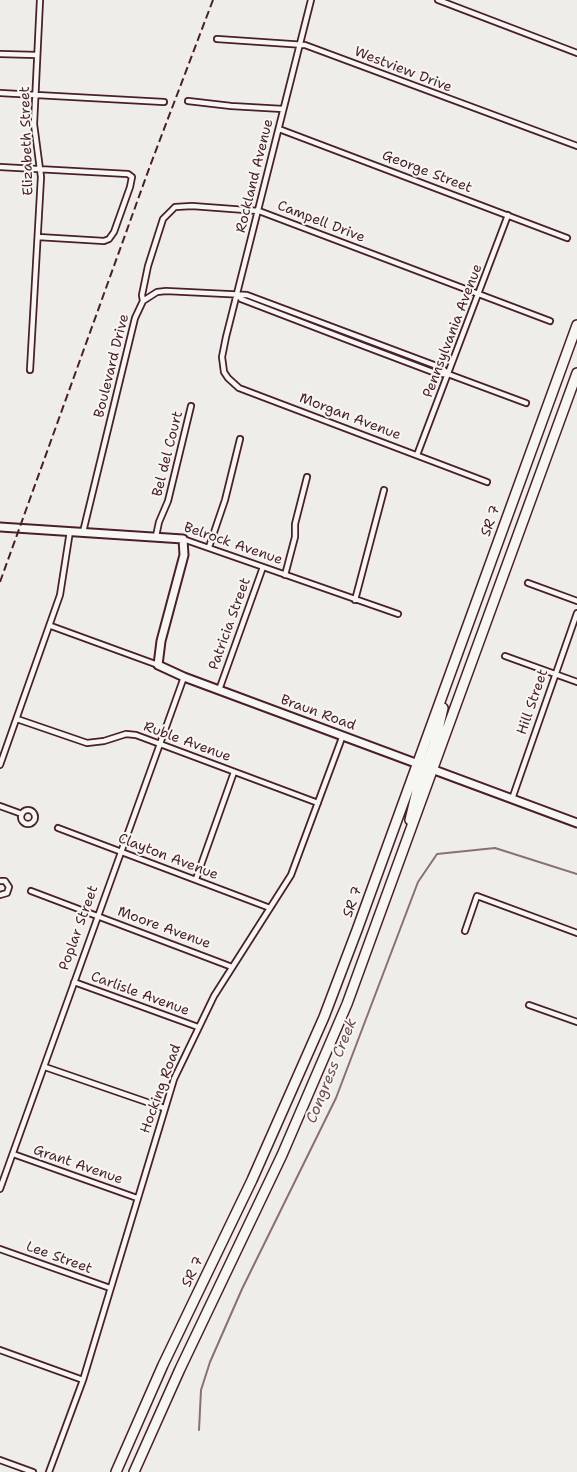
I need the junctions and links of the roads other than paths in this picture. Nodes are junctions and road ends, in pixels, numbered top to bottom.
1 (40, 0) edge
2 (311, 0) edge
3 (438, 0) edge
4 (217, 39) dead end
5 (299, 45) junction
6 (577, 53) edge
7 (0, 54) edge
8 (38, 55) junction
9 (0, 93) edge
10 (36, 95) junction
11 (188, 101) dead end
12 (164, 102) dead end
13 (283, 109) junction
14 (278, 129) junction
15 (577, 146) edge
16 (0, 166) edge
17 (40, 169) junction
18 (258, 211) junction
19 (508, 215) junction
20 (38, 237) junction
21 (567, 238) dead end
22 (479, 293) junction
23 (238, 295) junction
24 (143, 301) junction
25 (550, 321) dead end
26 (577, 325) edge
27 (222, 357) joint
28 (30, 370) dead end
29 (577, 373) edge
30 (448, 374) junction
31 (526, 403) dead end
32 (192, 406) dead end
33 (240, 439) dead end
34 (417, 455) junction
35 (307, 477) dead end
36 (487, 482) dead end
37 (384, 490) dead end
38 (0, 527) edge
39 (70, 531) junction
40 (82, 532) junction
41 (156, 536) junction
42 (183, 539) junction
43 (209, 547) junction
44 (263, 567) junction
45 (285, 575) junction
46 (528, 583) dead end
47 (355, 600) junction
48 (577, 601) edge
49 (577, 613) edge
50 (398, 614) dead end
51 (51, 626) junction
52 (505, 656) dead end
53 (158, 665) junction
54 (554, 674) junction
55 (184, 677) junction
56 (577, 682) edge
57 (219, 690) junction
58 (17, 718) junction
59 (343, 735) junction
60 (160, 744) junction
61 (0, 765) edge
62 (425, 767) junction
63 (234, 772) junction
64 (512, 799) junction
65 (318, 803) junction
66 (0, 806) edge
67 (22, 814) dead end
68 (577, 823) edge
69 (58, 828) dead end
70 (121, 851) junction
71 (196, 879) junction
72 (0, 881) edge
73 (31, 891) dead end
74 (0, 895) edge
75 (270, 908) junction
76 (97, 916) junction
77 (465, 931) dead end
78 (577, 933) edge
79 (232, 967) junction
80 (74, 982) junction
81 (530, 1005) dead end
82 (577, 1022) edge
83 (198, 1027) junction
84 (44, 1067) junction
85 (164, 1108) junction
86 (12, 1154) junction
87 (0, 1189) edge
88 (137, 1198) junction
89 (0, 1249) edge
90 (110, 1288) junction
91 (0, 1350) edge
92 (83, 1380) junction
93 (0, 1460) edge
94 (33, 1472) edge
95 (49, 1472) edge
96 (116, 1472) edge
97 (134, 1472) edge

1 - 8 street, Elizabeth Street
2 - 5 street, Rockland Avenue
3 - 6 street
4 - 5 street, Westview Drive
5 - 13 street, Rockland Avenue
5 - 15 street, Westview Drive
7 - 8 street
8 - 10 street, Elizabeth Street
9 - 10 street
10 - 12 street
10 - 17 street, Elizabeth Street
11 - 13 street
13 - 14 street, Rockland Avenue
14 - 18 street, Rockland Avenue
14 - 19 street, George Street
16 - 17 street
17 - 20 street, Elizabeth Street
17 - 20 street
18 - 22 street, Campell Drive
18 - 23 street, Rockland Avenue
18 - 24 street, Campell Drive
19 - 21 street, George Street
19 - 22 street, Pennsylvania Avenue
20 - 28 street, Elizabeth Street
22 - 25 street, Campell Drive
22 - 30 street, Pennsylvania Avenue
23 - 24 street, Boulevard Drive
23 - 27 street, Rockland Avenue
23 - 30 street, Boulevard Drive
24 - 40 street, Boulevard Drive
26 - 62 highway, SR 7 / SR 7
27 - 34 street, Morgan Avenue
29 - 62 highway, SR 7 / SR 7
30 - 31 street, Boulevard Drive
30 - 34 street, Pennsylvania Avenue
32 - 41 street, Bel del Court
33 - 43 street
34 - 36 street, Morgan Avenue
35 - 45 street, Belrock Avenue
37 - 47 street
38 - 39 street
39 - 40 street, Belrock Avenue
39 - 51 street
40 - 41 street, Belrock Avenue
41 - 42 street, Belrock Avenue
42 - 43 street, Belrock Avenue
42 - 53 street
43 - 44 street, Belrock Avenue
44 - 45 street, Belrock Avenue
44 - 57 street, Patricia Street
45 - 47 street, Belrock Avenue
46 - 48 street
47 - 50 street, Belrock Avenue
49 - 54 street, Hill Street
51 - 53 street, Braun Road
51 - 58 street
52 - 54 street
53 - 55 street, Braun Road
54 - 56 street
54 - 64 street, Hill Street
55 - 57 street, Braun Road
55 - 60 street, Poplar Street
57 - 59 street, Braun Road
58 - 60 street, Ruble Avenue
58 - 61 street
59 - 62 street, Braun Road
59 - 65 street, Hocking Road
60 - 63 street, Ruble Avenue
60 - 70 street, Poplar Street
62 - 64 street, Braun Road
62 - 96 highway, SR 7 / SR 7
62 - 97 highway, SR 7 / SR 7
63 - 65 street, Ruble Avenue
63 - 71 street
64 - 68 street, Braun Road
65 - 75 street, Hocking Road
66 - 67 street
69 - 70 street, Clayton Avenue
70 - 71 street, Clayton Avenue
70 - 76 street, Poplar Street
71 - 75 street, Clayton Avenue
72 - 74 street
73 - 76 street, Moore Avenue
75 - 79 street, Hocking Road
76 - 79 street, Moore Avenue
76 - 80 street, Poplar Street
77 - 78 street
79 - 83 street, Hocking Road
80 - 83 street, Carlisle Avenue
80 - 84 street, Poplar Street
81 - 82 street
83 - 85 street, Hocking Road
84 - 85 street
84 - 86 street, Poplar Street
85 - 88 street, Hocking Road
86 - 87 street, Poplar Street
86 - 88 street, Grant Avenue
88 - 90 street, Hocking Road
89 - 90 street, Lee Street
90 - 92 street, Hocking Road
91 - 92 street
92 - 95 street, Hocking Road
93 - 94 street

